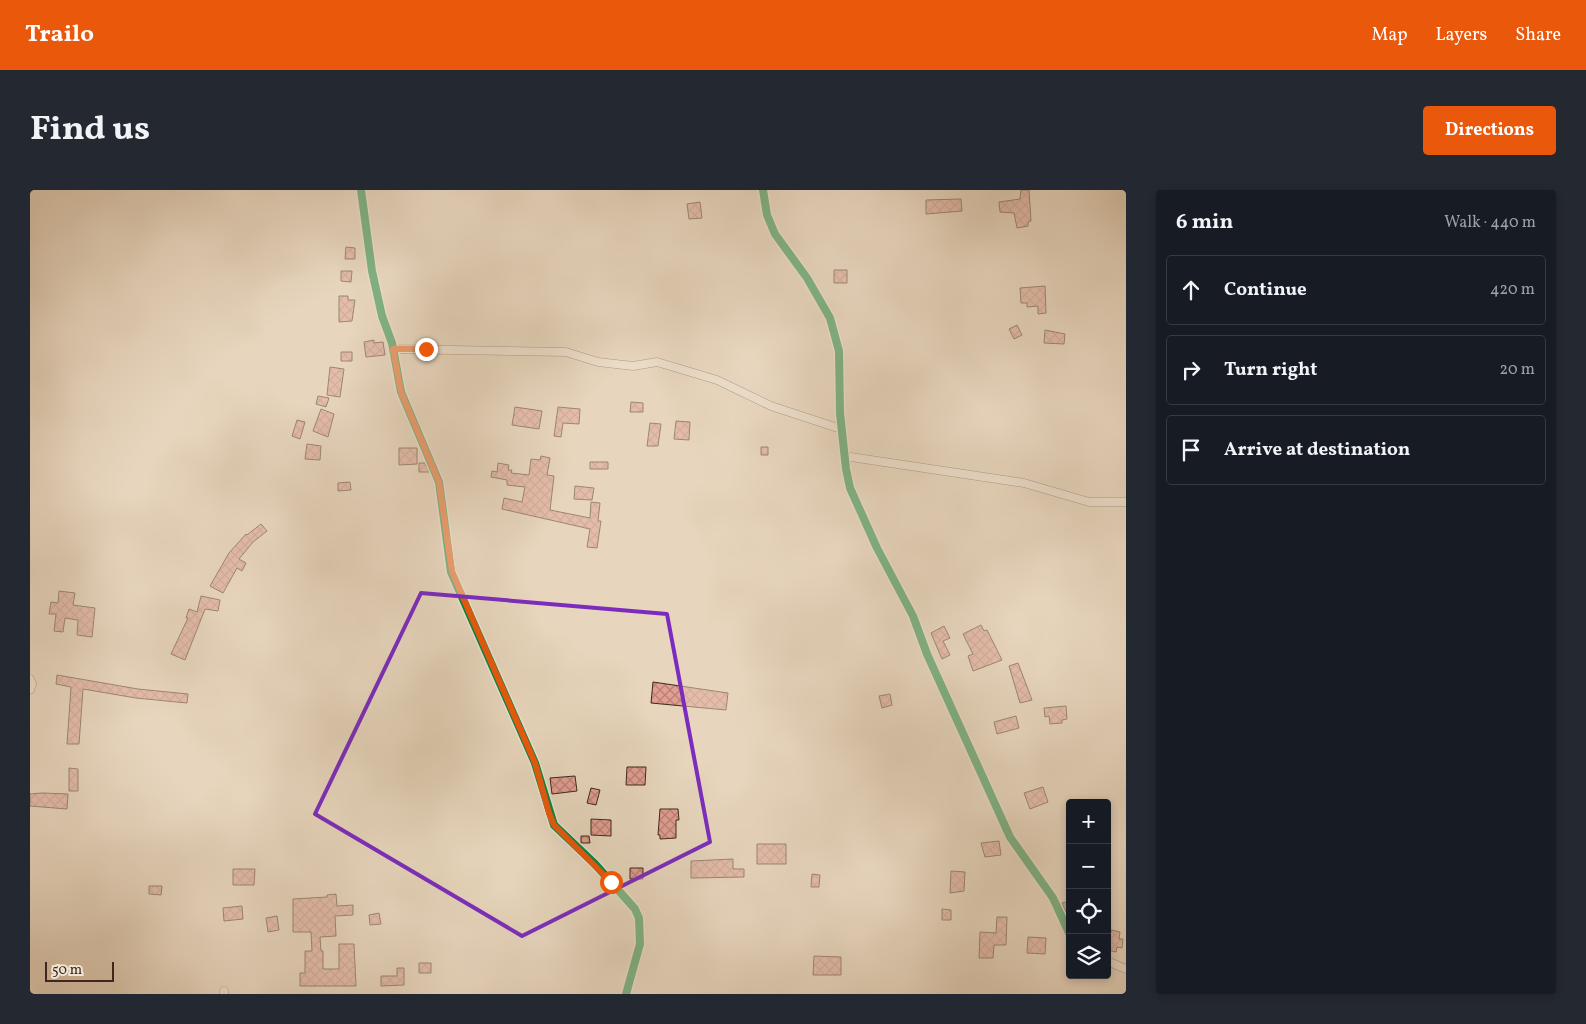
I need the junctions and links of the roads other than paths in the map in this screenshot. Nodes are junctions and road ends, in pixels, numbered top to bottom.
1 (361, 190) edge
2 (763, 190) edge
3 (393, 349) junction
4 (842, 429) junction
5 (844, 456) junction
6 (1126, 502) edge
7 (30, 679) edge
8 (30, 690) edge
9 (1069, 934) edge
10 (1111, 963) edge
11 (1126, 969) edge
12 (626, 994) edge

1 - 3 street
2 - 4 street
3 - 4 street
3 - 12 street
4 - 5 street
5 - 6 street
5 - 9 street
7 - 8 street
10 - 11 street

